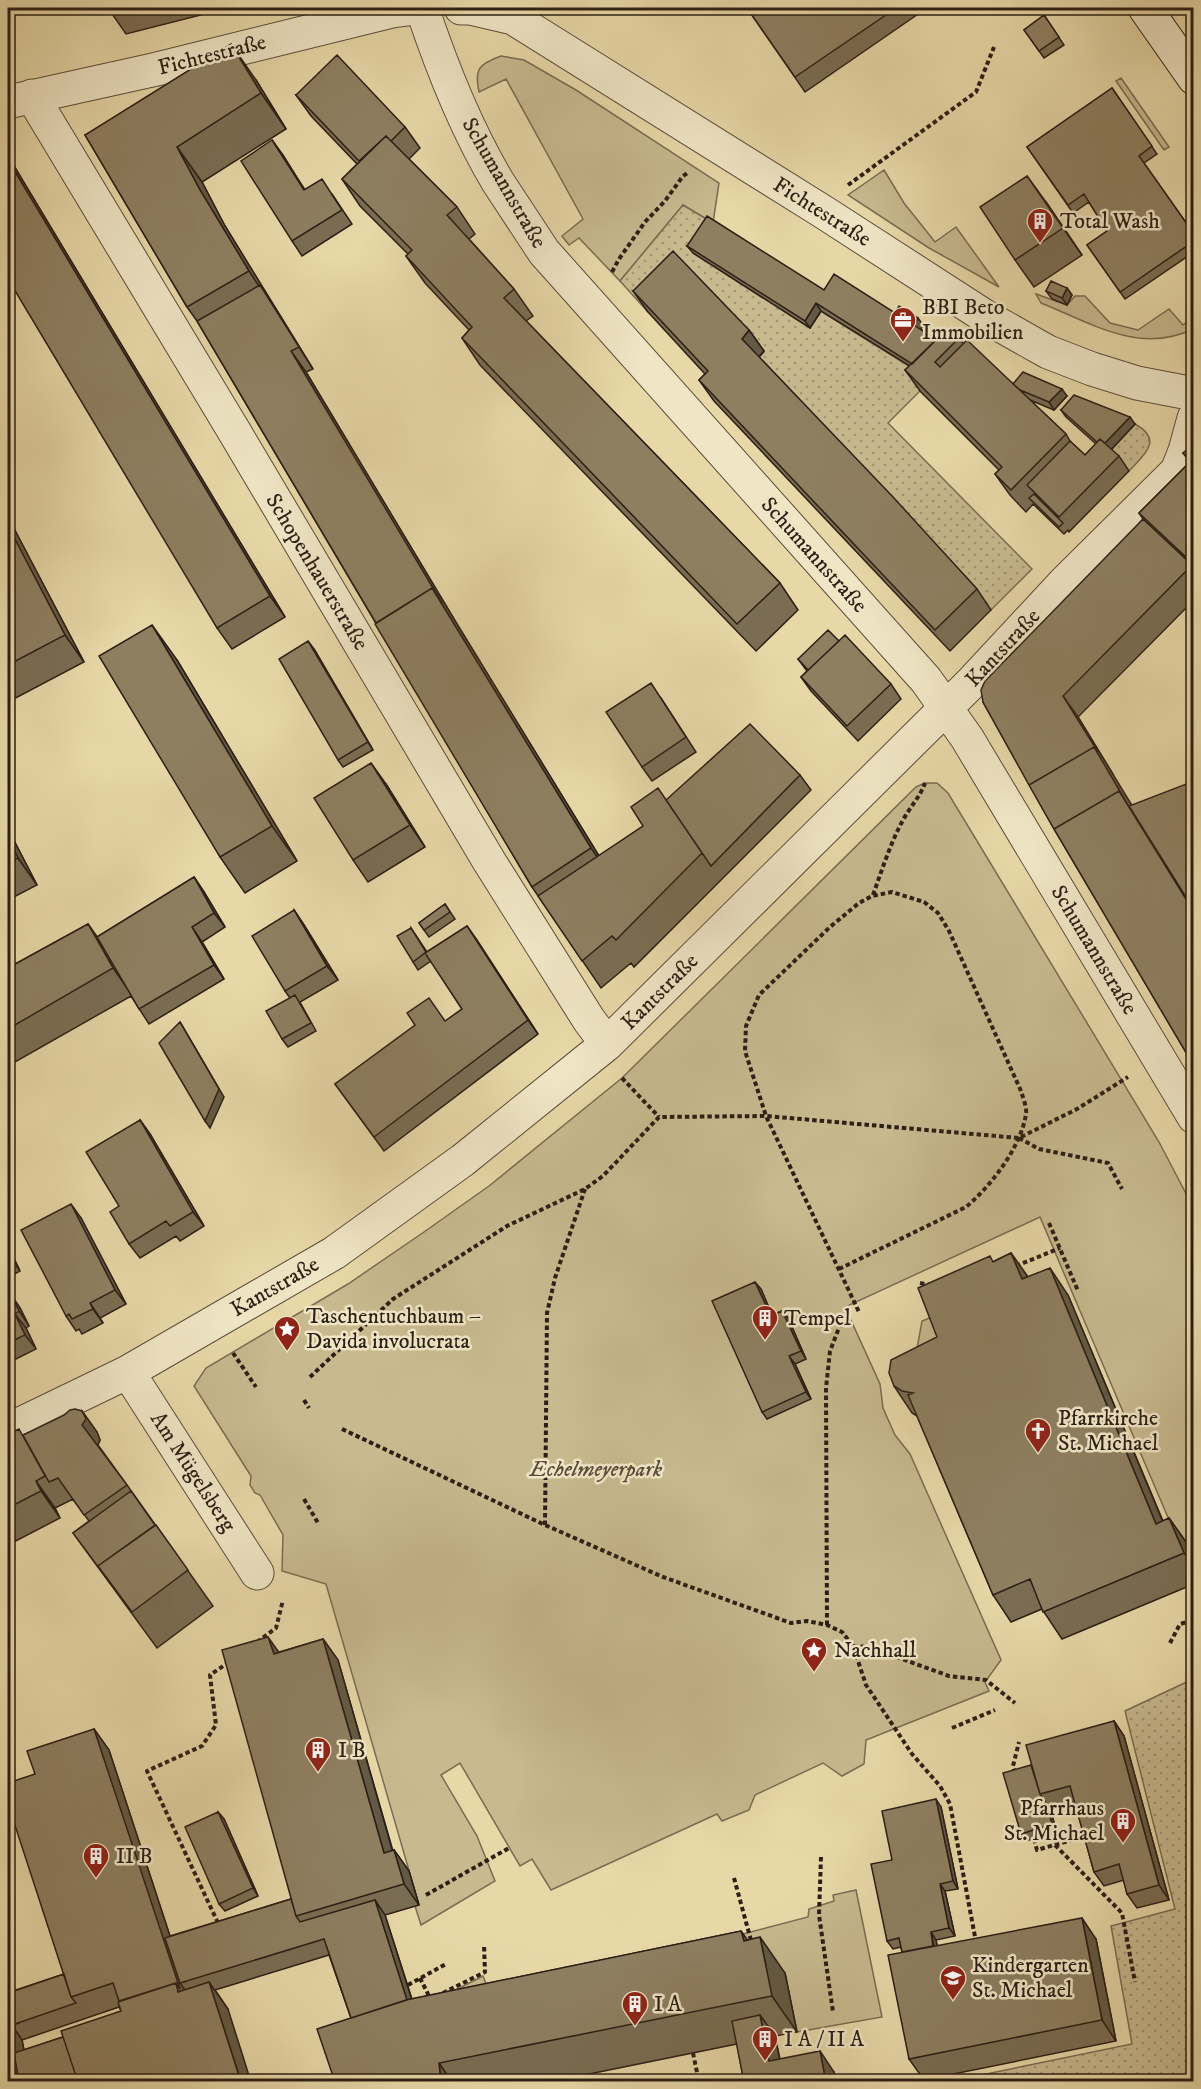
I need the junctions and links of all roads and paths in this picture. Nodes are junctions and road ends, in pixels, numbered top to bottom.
1 (416, 8) edge
2 (422, 8) edge
3 (461, 8) edge
4 (1145, 8) edge
5 (994, 47) dead end
6 (1194, 78) edge
7 (20, 99) edge
8 (695, 167) dead end
9 (841, 190) dead end
10 (612, 274) dead end
11 (1194, 394) edge
12 (1194, 418) edge
13 (946, 706) junction
14 (925, 783) dead end
15 (872, 896) junction
16 (607, 1044) junction
17 (622, 1078) dead end
18 (1123, 1080) dead end
19 (766, 1116) junction
20 (659, 1117) junction
21 (1194, 1117) edge
22 (1019, 1138) junction
23 (585, 1189) junction
24 (1122, 1189) dead end
25 (1049, 1223) dead end
26 (1060, 1248) junction
27 (839, 1269) junction
28 (1009, 1269) edge
29 (920, 1283) dead end
30 (939, 1287) edge
31 (1078, 1291) dead end
32 (859, 1311) dead end
33 (842, 1320) dead end
34 (243, 1367) dead end
35 (128, 1372) junction
36 (310, 1377) dead end
37 (256, 1387) dead end
38 (304, 1400) dead end
39 (309, 1408) dead end
40 (342, 1429) dead end
41 (8, 1430) edge
42 (304, 1499) dead end
43 (318, 1524) dead end
44 (545, 1525) junction
45 (257, 1573) dead end
46 (282, 1604) dead end
47 (1194, 1620) edge
48 (827, 1625) junction
49 (1170, 1643) dead end
50 (251, 1646) edge
51 (853, 1647) junction
52 (234, 1658) edge
53 (1015, 1703) dead end
54 (995, 1710) dead end
55 (952, 1728) dead end
56 (1018, 1742) dead end
57 (1016, 1778) edge
58 (1090, 1835) edge
59 (1034, 1839) edge
60 (1055, 1845) junction
61 (509, 1848) dead end
62 (821, 1857) dead end
63 (734, 1878) dead end
64 (426, 1896) dead end
65 (218, 1923) edge
66 (484, 1945) dead end
67 (753, 1945) edge
68 (978, 1951) edge
69 (446, 1964) dead end
70 (420, 1978) junction
71 (1135, 1982) dead end
72 (408, 1985) dead end
73 (833, 2012) dead end
74 (693, 2053) edge
75 (699, 2082) edge

1 - 7 street, Fichtestraße
2 - 13 street, Schumannstraße
3 - 11 street, Fichtestraße
4 - 6 street
5 - 9 path
7 - 16 street, Schopenhauerstraße
8 - 10 path
12 - 13 street, Kantstraße
13 - 16 street, Kantstraße
13 - 21 street, Schumannstraße
14 - 15 path
15 - 19 path
15 - 22 path
16 - 35 street, Kantstraße
17 - 20 path
18 - 22 path
19 - 20 path
19 - 22 path
19 - 27 path
20 - 23 path
22 - 24 path
22 - 27 path
23 - 36 path
23 - 44 path
25 - 26 path
26 - 28 path
26 - 31 path
27 - 32 path
29 - 30 path
33 - 48 path
34 - 37 path
35 - 41 street, Kantstraße
35 - 45 street, Am Mügelsberg
38 - 39 path
40 - 44 path
42 - 43 path
44 - 48 path
46 - 50 path
47 - 49 path
48 - 51 path
51 - 53 path
51 - 68 path
52 - 65 path
54 - 55 path
56 - 57 path
58 - 60 path
59 - 60 path
60 - 71 path
61 - 64 path
62 - 73 path
63 - 67 path
66 - 70 path
69 - 70 path
70 - 72 path
74 - 75 path

